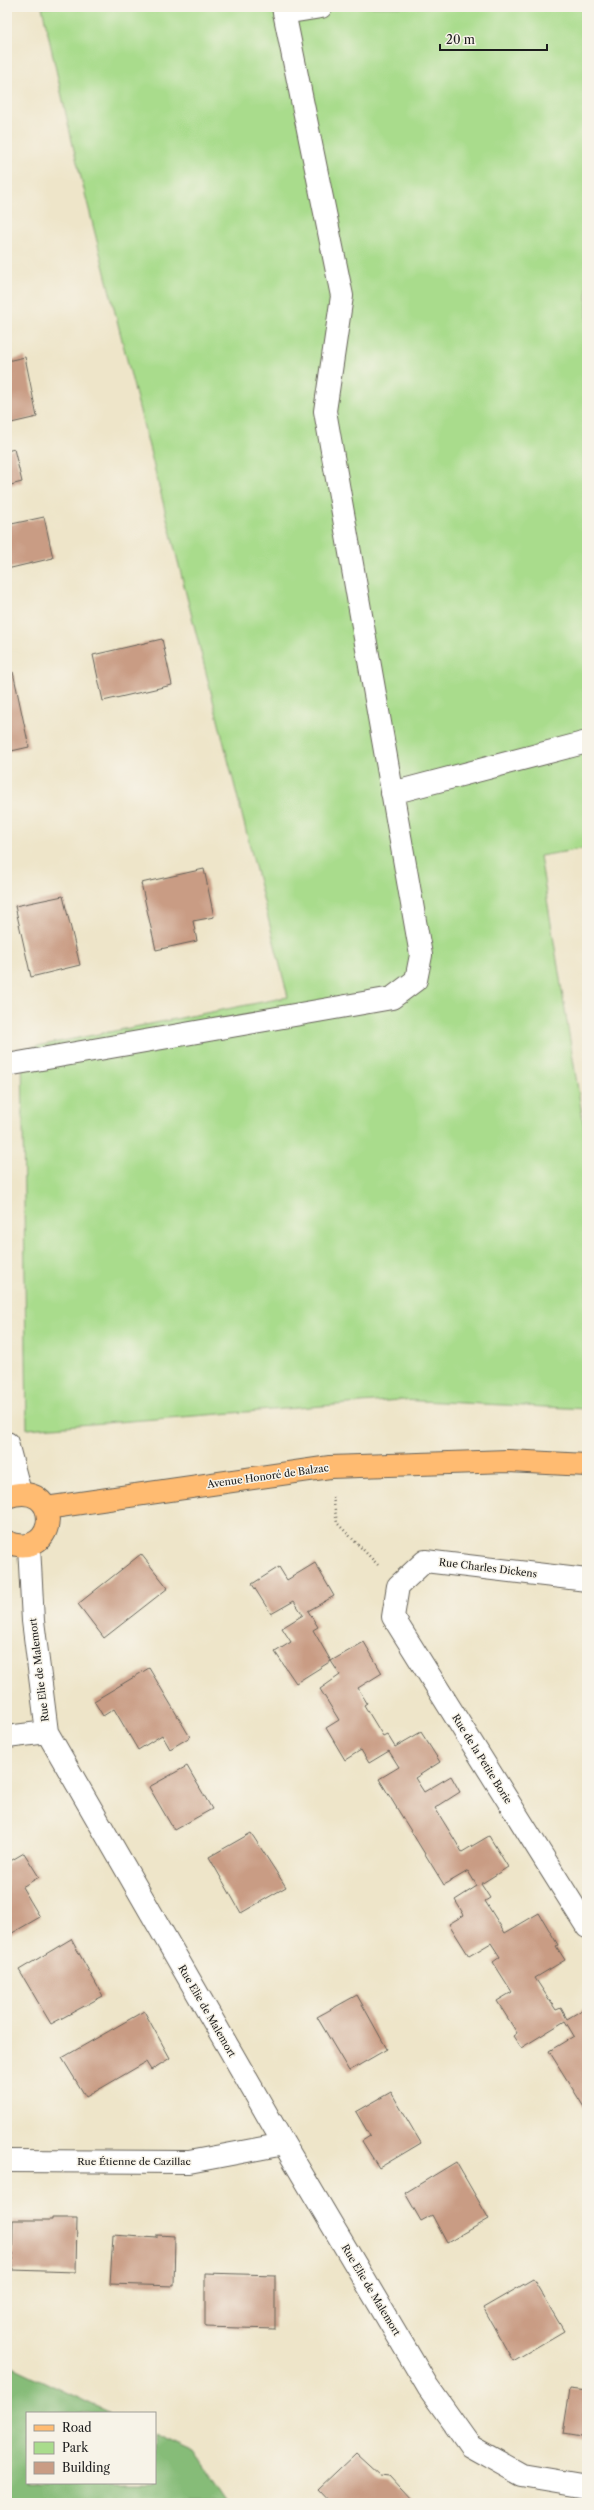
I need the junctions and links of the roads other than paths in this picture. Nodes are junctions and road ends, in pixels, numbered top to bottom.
1 (321, 7) edge
2 (284, 10) edge
3 (587, 742) edge
4 (392, 793) junction
5 (7, 1065) edge
6 (7, 1443) edge
7 (587, 1465) edge
8 (13, 1494) edge
9 (46, 1508) junction
10 (7, 1542) edge
11 (29, 1546) junction
12 (587, 1580) edge
13 (398, 1586) joint
14 (47, 1732) junction
15 (7, 1737) edge
16 (587, 1927) edge
17 (284, 2144) junction
18 (7, 2161) edge
19 (587, 2486) edge

1 - 2 street
2 - 4 street
3 - 4 street
4 - 5 street
6 - 8 street
7 - 9 main road, Avenue Honoré de Balzac
8 - 9 main road
9 - 11 main road
10 - 11 main road
11 - 14 street, Rue Elie de Malemort
12 - 13 street, Rue Charles Dickens
13 - 16 street, Rue de la Petite Borie
14 - 15 street
14 - 17 street, Rue Elie de Malemort
17 - 18 street, Rue Étienne de Cazillac
17 - 19 street, Rue Elie de Malemort

